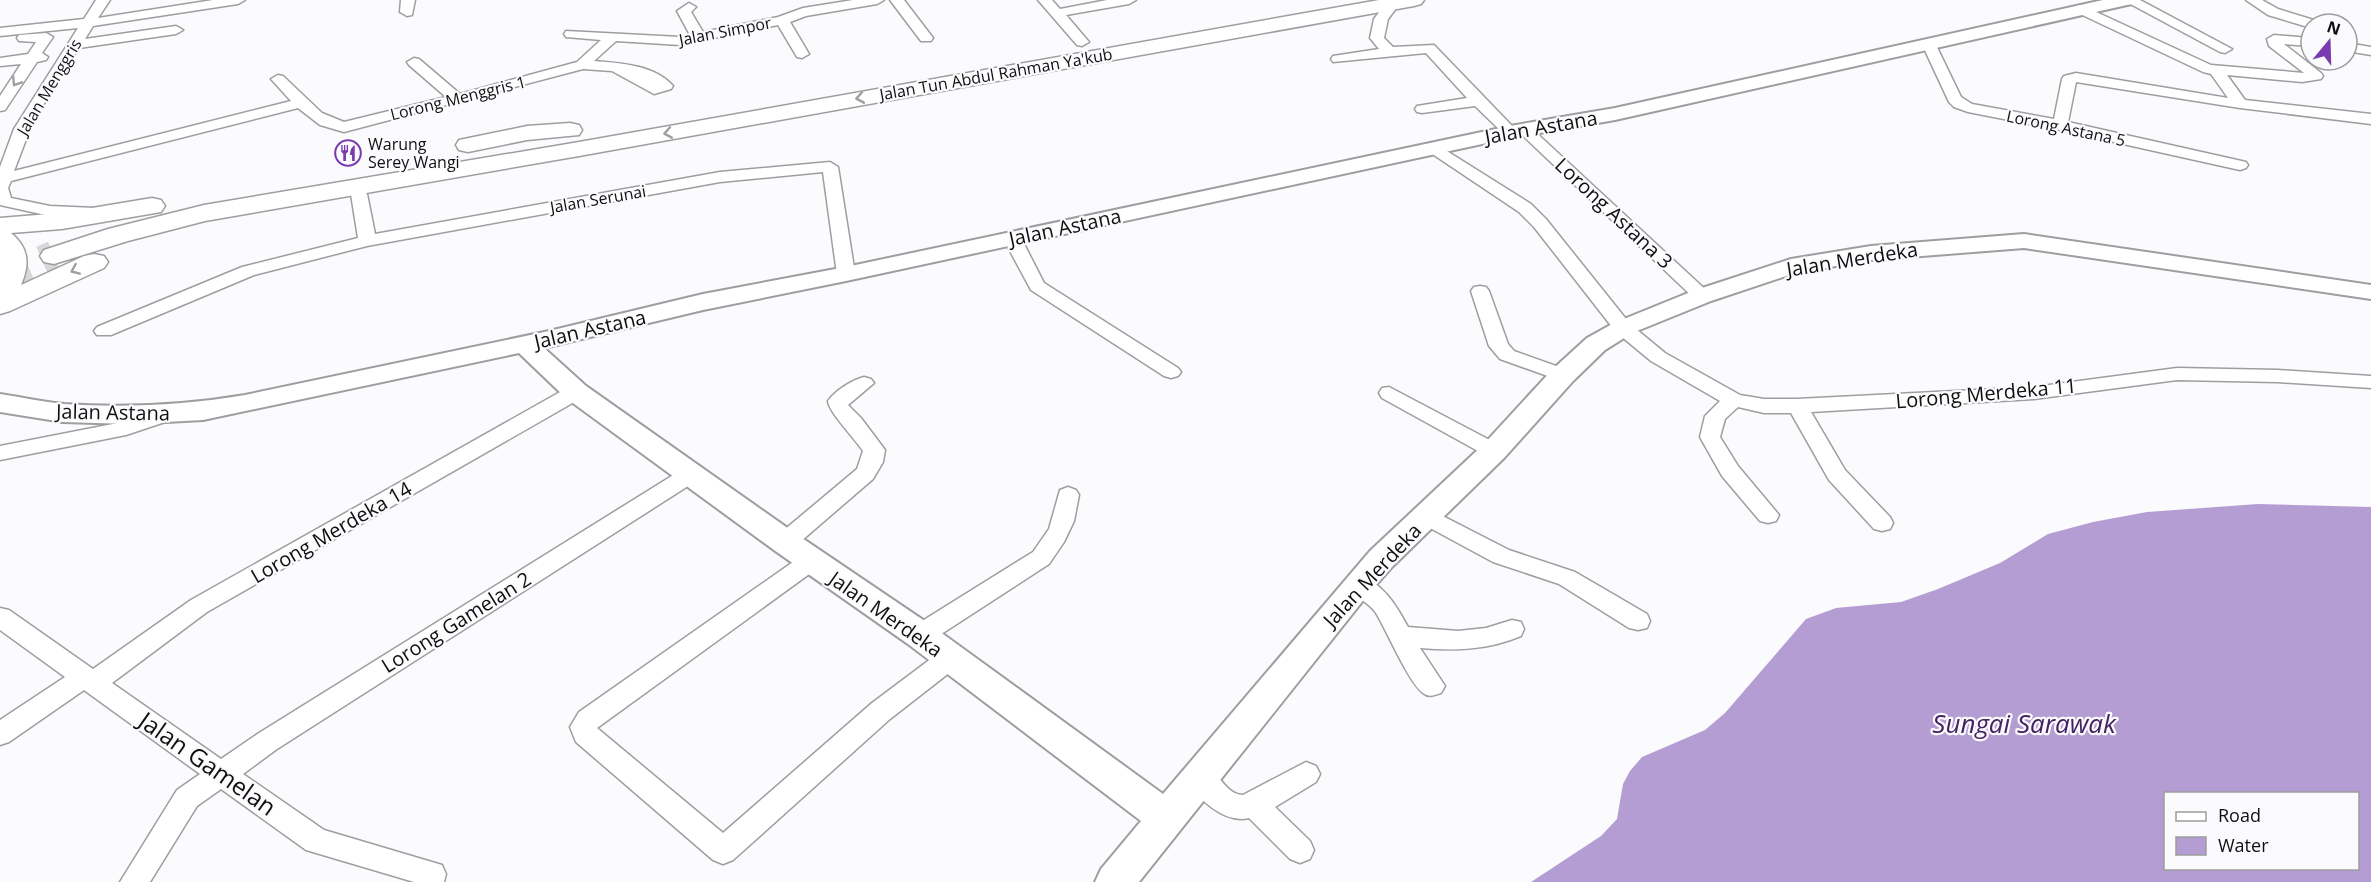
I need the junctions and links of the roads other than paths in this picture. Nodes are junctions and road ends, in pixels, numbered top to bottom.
1 (103, 0) edge
2 (238, 0) edge
3 (794, 0) edge
4 (877, 0) edge
5 (897, 0) edge
6 (1045, 0) edge
7 (1129, 0) edge
8 (1322, 0) edge
9 (2128, 0) edge
10 (2253, 0) edge
11 (689, 7) dead end
12 (1396, 7) edge
13 (2081, 9) junction
14 (803, 12) junction
15 (1057, 13) junction
16 (782, 20) junction
17 (2299, 20) edge
18 (90, 21) junction
19 (176, 30) dead end
20 (2190, 31) junction
21 (0, 32) edge
22 (571, 34) dead end
23 (611, 38) junction
24 (699, 38) junction
25 (926, 38) dead end
26 (2146, 40) junction
27 (2299, 40) edge
28 (0, 41) edge
29 (1082, 42) junction
30 (1929, 44) junction
31 (70, 49) junction
32 (2226, 49) dead end
33 (1389, 52) junction
34 (802, 54) dead end
35 (32, 58) junction
36 (1338, 59) dead end
37 (0, 62) edge
38 (414, 63) dead end
39 (2299, 63) edge
40 (582, 65) junction
41 (615, 67) dead end
42 (2216, 70) junction
43 (2311, 72) edge
44 (279, 79) dead end
45 (456, 98) junction
46 (1478, 101) junction
47 (302, 103) junction
48 (2240, 104) junction
49 (0, 107) edge
50 (1422, 109) dead end
51 (2371, 119) edge
52 (2060, 125) junction
53 (1518, 131) junction
54 (575, 139) junction
55 (1434, 148) junction
56 (2240, 165) dead end
57 (3, 177) edge
58 (359, 194) junction
59 (115, 213) junction
60 (0, 225) edge
61 (0, 238) edge
62 (1012, 238) junction
63 (367, 241) junction
64 (53, 252) tunnel mouth
65 (846, 274) junction
66 (1480, 291) dead end
67 (2371, 292) edge
68 (1702, 296) junction
69 (0, 299) edge
70 (0, 305) edge
71 (1623, 328) junction
72 (104, 331) dead end
73 (581, 332) junction
74 (524, 344) junction
75 (479, 354) junction
76 (544, 365) junction
77 (1171, 372) dead end
78 (1563, 375) junction
79 (2371, 382) edge
80 (864, 383) dead end
81 (576, 392) junction
82 (1389, 393) dead end
83 (1734, 400) junction
84 (0, 403) edge
85 (1797, 406) junction
86 (168, 414) junction
87 (1494, 451) junction
88 (0, 453) edge
89 (691, 474) junction
90 (1068, 495) dead end
91 (1768, 515) dead end
92 (1427, 516) junction
93 (1882, 523) dead end
94 (785, 542) junction
95 (811, 561) junction
96 (1358, 584) junction
97 (0, 617) edge
98 (1638, 621) dead end
99 (1512, 629) dead end
100 (920, 635) junction
101 (1402, 636) junction
102 (949, 659) junction
103 (89, 680) junction
104 (1432, 686) dead end
105 (0, 734) edge
106 (223, 773) junction
107 (1306, 774) dead end
108 (1200, 777) junction
109 (1254, 805) junction
110 (1166, 818) junction
111 (1300, 850) dead end
112 (431, 878) edge
113 (1122, 880) edge
114 (134, 882) edge

1 - 18 street, Jalan Menggris
2 - 18 street, Jalan Menggris
3 - 14 street
4 - 14 street, Jalan Simpor
5 - 25 street
6 - 15 street
7 - 15 street
8 - 29 main road, Jalan Tun Abdul Rahman Ya'kub
9 - 13 main road, Jalan Astana
9 - 20 street
10 - 17 street
11 - 24 street
12 - 33 street
12 -> 54 main road, Jalan Tun Abdul Rahman Ya'kub
13 - 26 street
13 - 30 main road, Jalan Astana
14 - 16 street, Jalan Simpor
15 - 29 street
16 - 24 street, Jalan Simpor
16 - 34 street
18 - 21 street
18 - 31 street, Jalan Menggris
19 - 31 street
20 - 26 street
20 - 32 street
22 - 23 street, Jalan Simpor
23 - 24 street, Jalan Simpor
23 - 40 street, Lorong Menggris 1
26 - 42 street
27 - 39 street
28 - 35 street
29 - 54 main road, Jalan Tun Abdul Rahman Ya'kub
30 - 52 street, Lorong Astana 5
30 - 53 main road, Jalan Astana
31 - 35 street
31 - 57 street, Jalan Menggris
33 - 36 street
33 - 46 street, Lorong Astana 3
35 - 37 street
35 -> 49 street
38 - 45 street
40 - 41 street
40 - 45 street, Lorong Menggris 1
42 - 43 street
42 - 48 street
44 - 47 street, Lorong Menggris 1
45 - 47 street, Lorong Menggris 1
46 - 50 street
46 - 53 street, Lorong Astana 3
47 - 57 street
48 - 51 street
48 - 52 street
52 - 56 street, Lorong Astana 5
53 - 55 main road, Jalan Astana
53 - 68 street, Lorong Astana 3
54 - 58 main road
54 - 59 main road
54 - 64 main road
55 - 62 main road, Jalan Astana
55 - 71 street, Lorong Merdeka 11
57 - 59 street
58 - 63 street
58 -> 70 main road
59 - 60 main road
61 - 69 main road
62 - 65 main road, Jalan Astana
62 - 77 street
63 - 65 street, Jalan Serunai
63 - 72 street, Jalan Serunai
65 - 73 main road, Jalan Astana
66 - 78 street
67 - 68 main road, Jalan Merdeka
68 - 71 main road, Jalan Merdeka
71 - 78 main road, Jalan Merdeka
71 - 83 street, Lorong Merdeka 11
73 - 74 main road, Jalan Astana
73 - 76 main road
74 - 75 main road, Jalan Astana
74 - 76 main road, Jalan Merdeka
75 - 76 main road
75 - 86 main road, Jalan Astana
76 - 81 main road, Jalan Merdeka
78 - 87 main road, Jalan Merdeka
79 - 85 street, Lorong Merdeka 11
80 - 94 street
81 - 89 main road, Jalan Merdeka
81 - 103 street, Lorong Merdeka 14
82 - 87 street
83 - 85 street, Lorong Merdeka 11
83 - 91 street
84 - 86 main road, Jalan Astana
85 - 93 street
86 - 88 street
87 - 92 main road, Jalan Merdeka
89 - 94 main road, Jalan Merdeka
89 - 106 street, Lorong Gamelan 2
90 - 100 street
92 - 96 main road, Jalan Merdeka
92 - 98 street
94 - 95 main road, Jalan Merdeka
95 - 100 main road, Jalan Merdeka
95 - 102 street
96 - 101 street
96 - 108 main road, Jalan Merdeka
97 - 103 street, Jalan Gamelan
99 - 101 street
100 - 102 main road, Jalan Merdeka
101 - 104 street
102 - 110 main road, Jalan Merdeka
103 - 105 street, Lorong Merdeka 14
103 - 106 street, Jalan Gamelan
106 - 112 street, Jalan Gamelan
106 - 114 street, Lorong Gamelan 2
107 - 109 street
108 - 109 street
108 - 110 main road, Jalan Merdeka
109 - 111 street
110 - 113 main road

